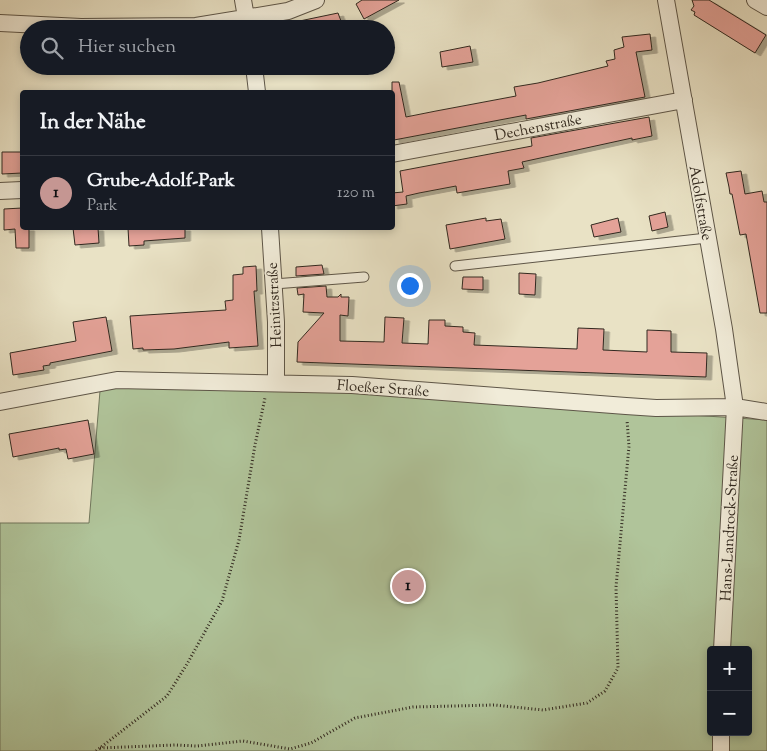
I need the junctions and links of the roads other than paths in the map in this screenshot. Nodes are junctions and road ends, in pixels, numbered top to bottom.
1 (243, 0) edge
2 (316, 0) edge
3 (666, 0) edge
4 (755, 0) edge
5 (767, 7) edge
6 (247, 20) edge
7 (258, 20) edge
8 (0, 23) edge
9 (20, 24) edge
10 (255, 75) edge
11 (257, 90) edge
12 (684, 100) junction
13 (395, 153) edge
14 (20, 190) edge
15 (0, 191) edge
16 (270, 230) edge
17 (707, 238) junction
18 (455, 266) dead end
19 (364, 278) dead end
20 (274, 284) junction
21 (272, 383) junction
22 (0, 402) edge
23 (735, 407) junction
24 (767, 412) edge
25 (722, 646) edge
26 (721, 736) edge
27 (721, 751) edge

1 - 6 street
2 - 7 street
3 - 12 street, Adolfstraße
4 - 5 street
8 - 9 street
10 - 11 street
12 - 13 street, Dechenstraße
12 - 17 street, Adolfstraße
14 - 15 street
16 - 20 street, Heinitzstraße
17 - 18 lane
17 - 23 street, Adolfstraße
19 - 20 lane
20 - 21 street, Heinitzstraße
21 - 22 street, Floeßer Straße
21 - 23 street, Floeßer Straße
23 - 24 street, Floeßer Straße
23 - 25 street, Hans-Landrock-Straße
26 - 27 street

